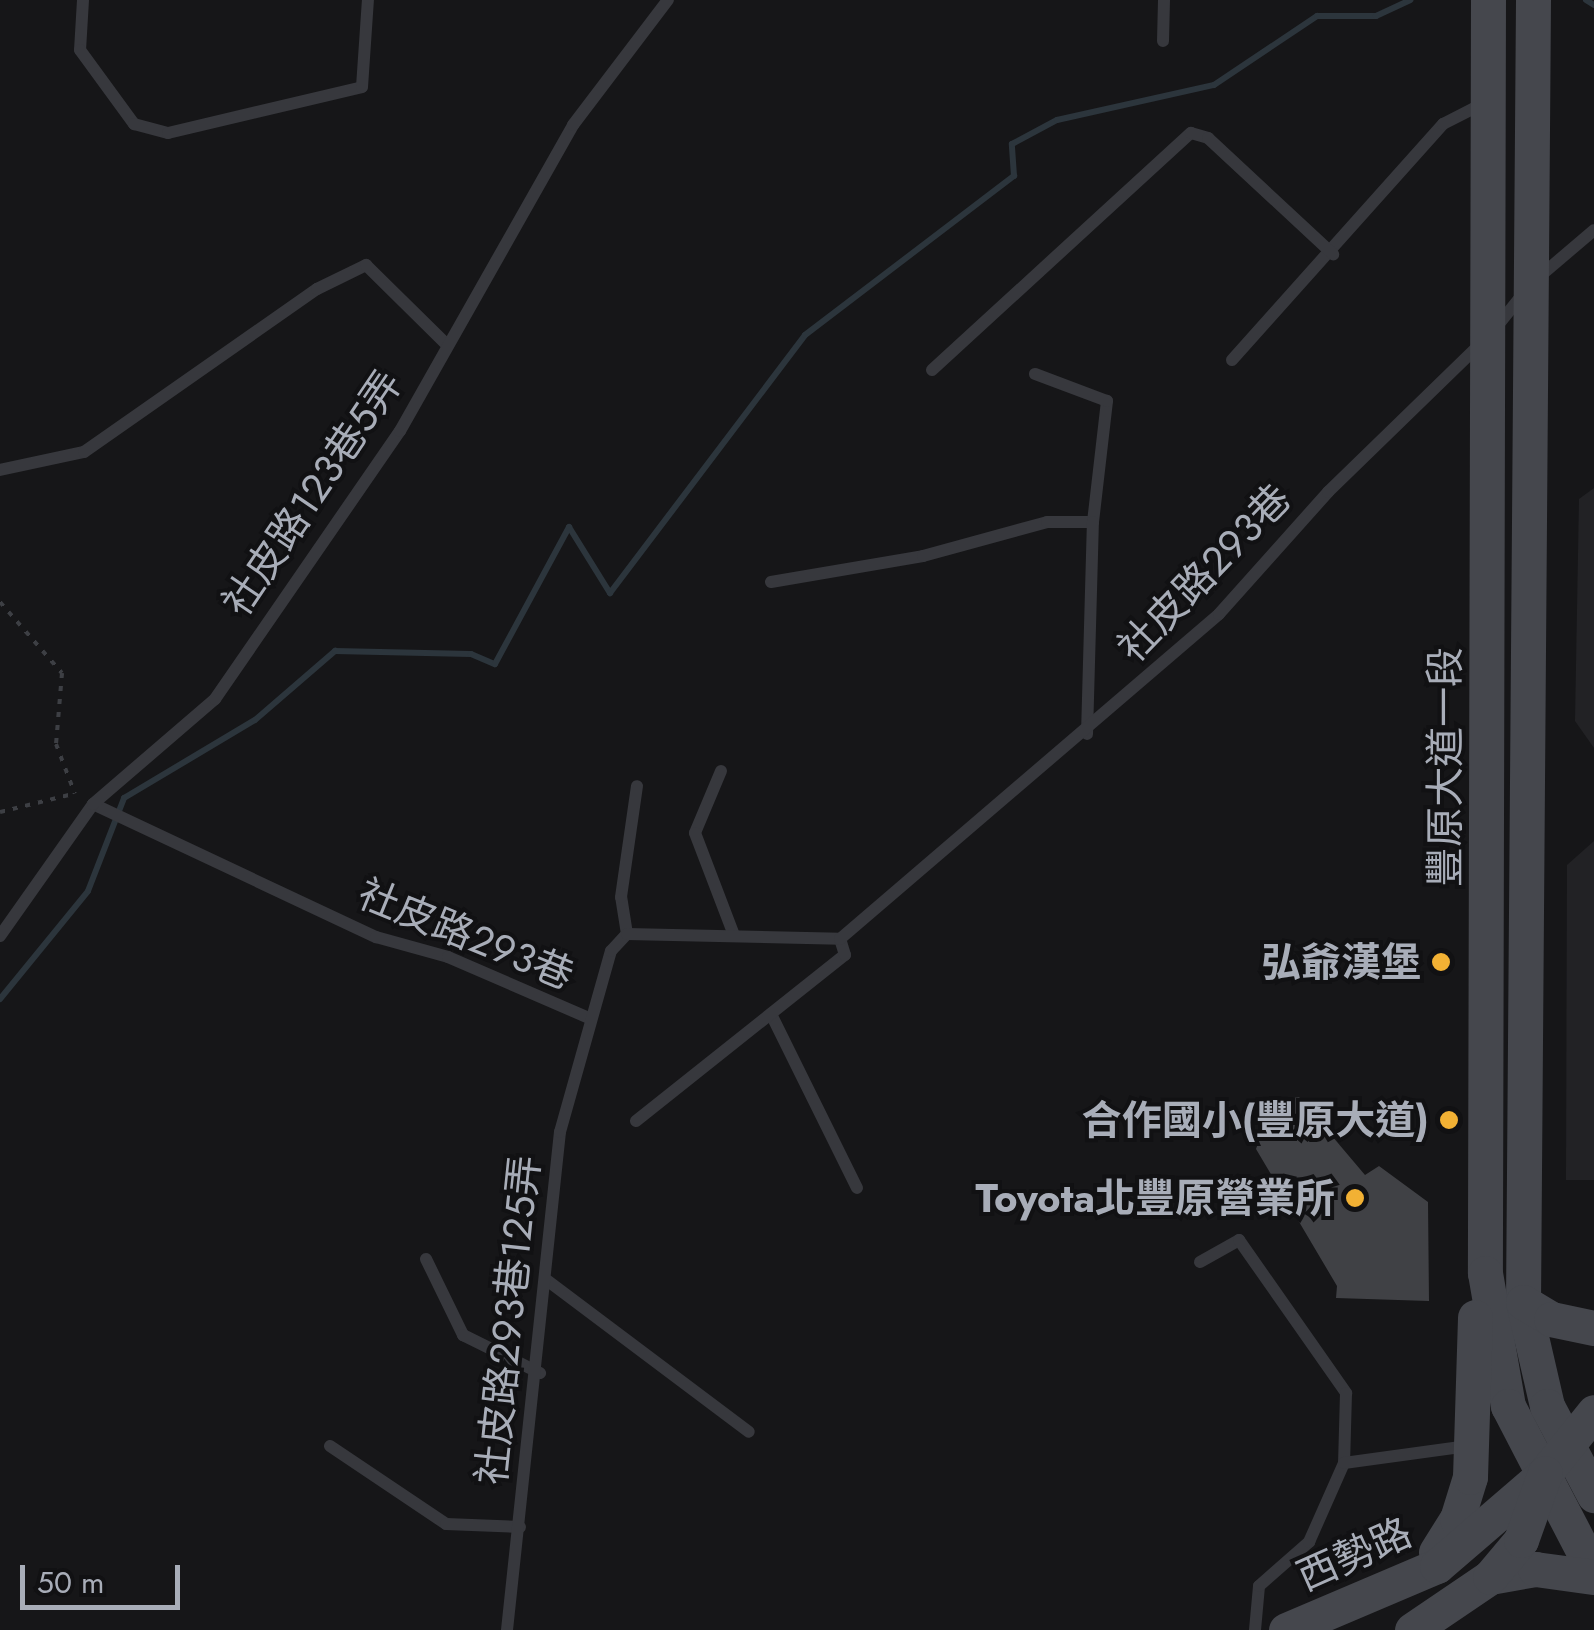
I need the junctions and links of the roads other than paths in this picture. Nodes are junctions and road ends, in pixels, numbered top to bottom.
1 (83, 0) edge
2 (368, 0) edge
3 (668, 0) edge
4 (1164, 0) edge
5 (1488, 0) edge
6 (1533, 0) edge
7 (1164, 41) dead end
8 (1486, 102) junction
9 (1594, 230) edge
10 (1333, 254) junction
11 (1531, 284) junction
12 (1490, 334) junction
13 (446, 344) junction
14 (1232, 360) dead end
15 (932, 370) dead end
16 (1036, 374) dead end
17 (0, 470) edge
18 (1093, 522) junction
19 (771, 582) dead end
20 (1087, 734) junction
21 (722, 771) dead end
22 (637, 786) dead end
23 (93, 804) junction
24 (627, 934) junction
25 (734, 935) junction
26 (0, 936) edge
27 (840, 939) junction
28 (770, 1014) junction
29 (592, 1019) junction
30 (636, 1121) dead end
31 (857, 1188) dead end
32 (426, 1259) dead end
33 (1200, 1262) dead end
34 (1485, 1273) junction
35 (548, 1281) junction
36 (1523, 1302) junction
37 (1594, 1328) edge
38 (540, 1373) junction
39 (1594, 1412) edge
40 (748, 1432) dead end
41 (330, 1446) dead end
42 (1471, 1446) junction
43 (1556, 1461) junction
44 (1344, 1463) junction
45 (1594, 1495) edge
46 (520, 1527) junction
47 (1594, 1574) edge
48 (1490, 1577) junction
49 (1410, 1581) junction
50 (507, 1630) edge
51 (1255, 1630) edge
52 (1286, 1630) edge
53 (1412, 1630) edge

1 - 2 lane
3 - 13 lane, 社皮路123巷5弄
4 - 7 lane
5 - 8 street, 豐原大道一段
6 - 11 street, 豐原大道一段
8 - 10 lane
8 - 12 street, 豐原大道一段
9 - 11 lane, 社皮路293巷
10 - 14 lane
10 - 15 lane
11 - 12 lane, 社皮路293巷
11 - 36 street, 豐原大道一段
12 - 20 lane, 社皮路293巷
12 - 34 street, 豐原大道一段
13 - 17 lane
13 - 23 lane, 社皮路123巷5弄
16 - 18 lane
18 - 19 lane
18 - 20 lane
20 - 27 lane, 社皮路293巷
21 - 25 lane
22 - 24 lane
23 - 26 lane, 社皮路123巷5弄
23 - 29 lane, 社皮路293巷
24 - 25 lane, 社皮路293巷
24 - 29 lane, 社皮路293巷
25 - 27 lane, 社皮路293巷
27 - 28 lane, 社皮路293巷
28 - 30 lane, 社皮路293巷
28 - 31 lane
29 - 35 lane, 社皮路293巷125弄
32 - 38 lane
33 - 44 lane
34 - 42 street
34 - 43 street, 豐原大道一段
35 - 38 lane, 社皮路293巷125弄
35 - 40 lane
36 - 37 street
36 - 43 street, 豐原大道一段
38 - 46 lane, 社皮路293巷125弄
39 - 43 street, 西勢路
41 - 46 lane
42 - 44 lane
42 - 49 street
43 - 45 street, 豐原大道一段
43 - 47 street, 豐原大道一段
43 - 48 street, 西勢路
43 - 49 street, 西勢路
44 - 51 lane
46 - 50 lane, 社皮路293巷125弄
47 - 48 street
48 - 53 street, 西勢路
49 - 52 street, 西勢路

